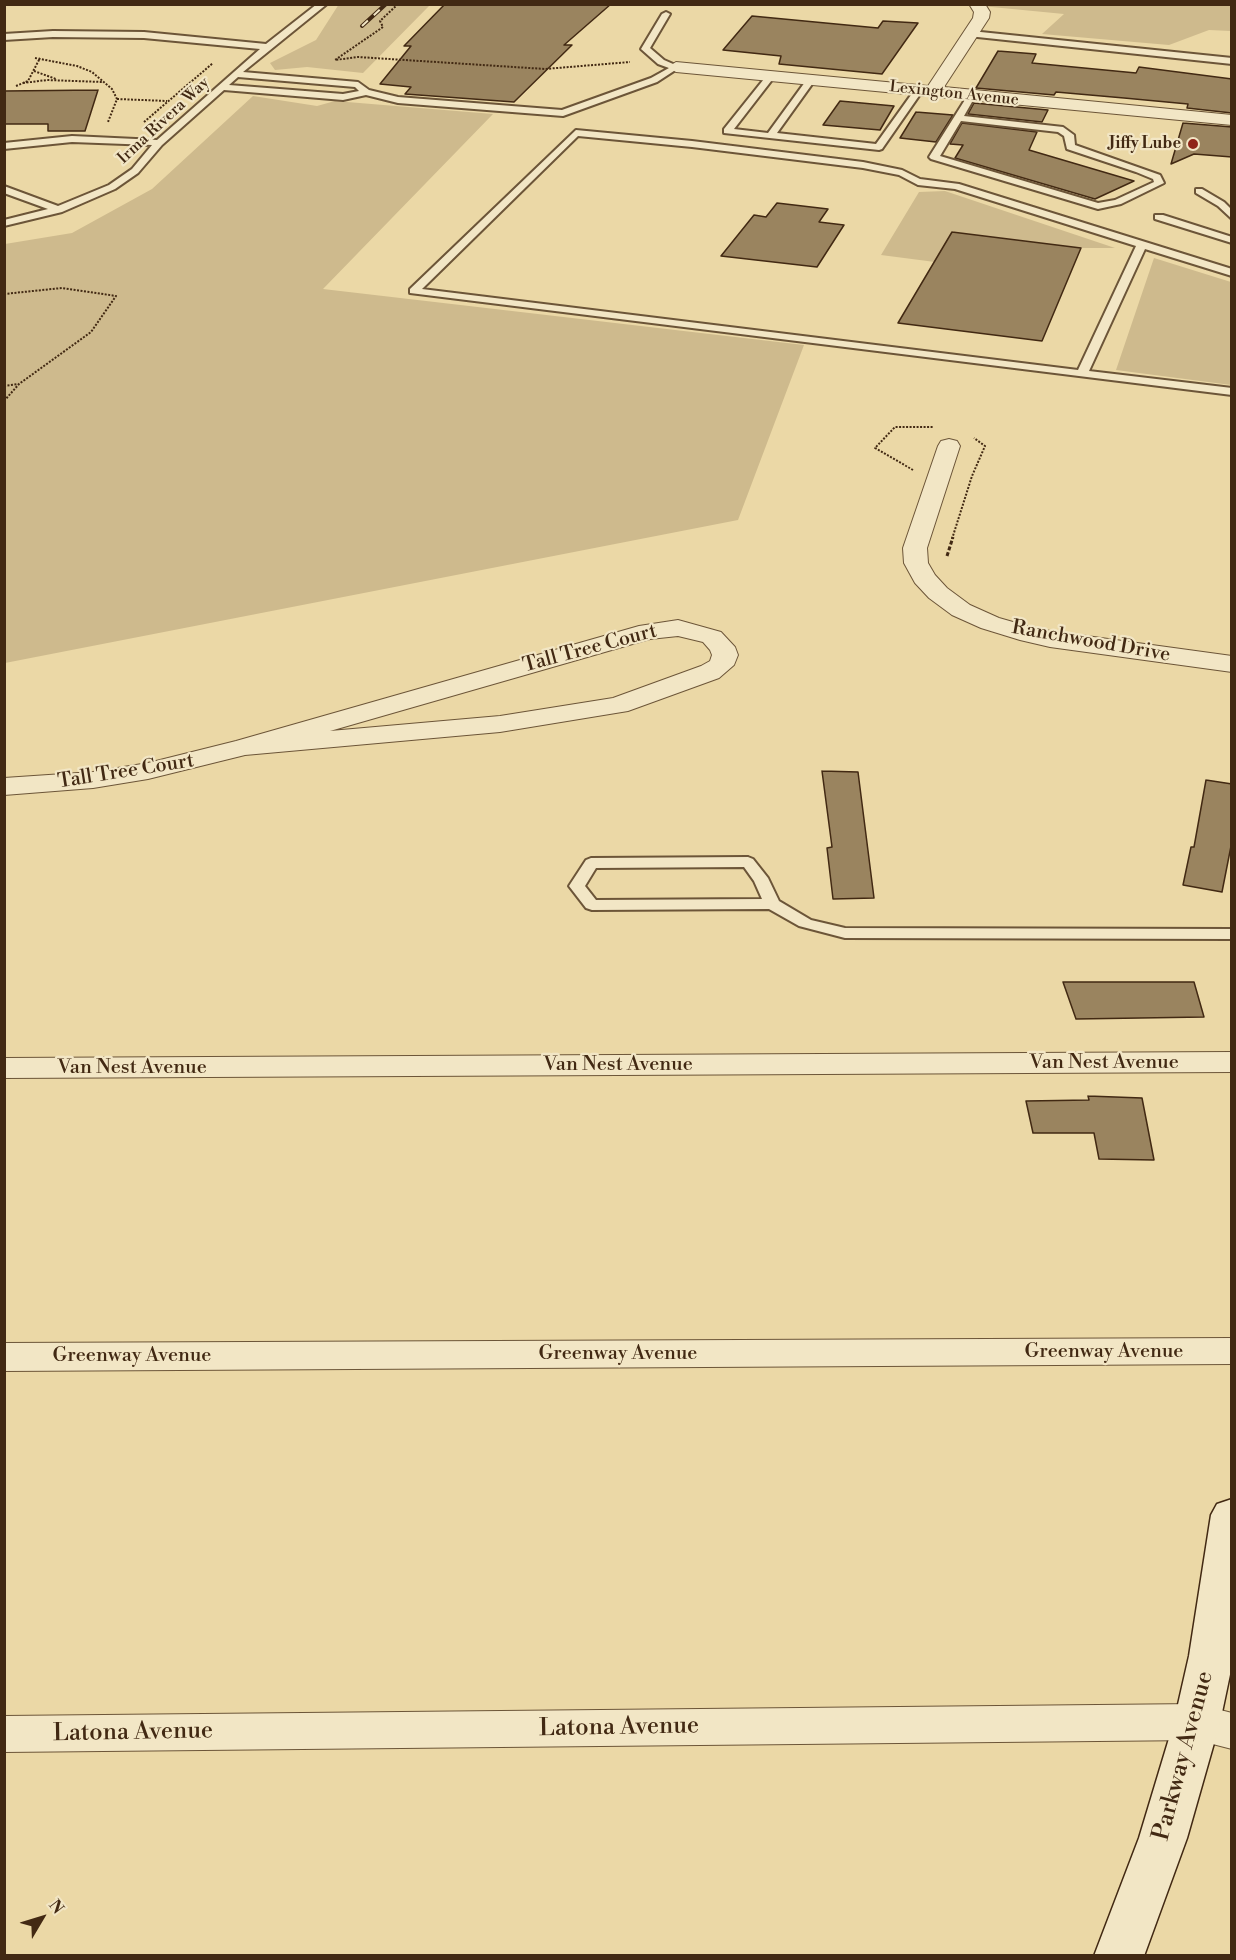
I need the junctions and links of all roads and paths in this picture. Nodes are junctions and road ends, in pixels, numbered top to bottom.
1 (323, 4) edge
2 (398, 4) edge
3 (977, 4) edge
4 (666, 14) dead end
5 (971, 34) junction
6 (4, 37) edge
7 (268, 47) junction
8 (31, 57) dead end
9 (40, 58) junction
10 (1232, 61) edge
11 (676, 67) junction
12 (34, 71) junction
13 (236, 74) junction
14 (771, 76) junction
15 (60, 80) junction
16 (811, 80) junction
17 (105, 82) junction
18 (23, 83) junction
19 (16, 86) dead end
20 (222, 87) junction
21 (926, 91) junction
22 (366, 92) junction
23 (972, 95) junction
24 (117, 99) junction
25 (167, 101) dead end
26 (959, 118) junction
27 (1232, 120) edge
28 (770, 136) junction
29 (97, 140) junction
30 (159, 143) junction
31 (4, 146) edge
32 (4, 189) edge
33 (1198, 191) dead end
34 (58, 210) junction
35 (1232, 216) edge
36 (1159, 217) dead end
37 (4, 224) edge
38 (1232, 225) edge
39 (1217, 235) junction
40 (1232, 240) edge
41 (1142, 245) junction
42 (1232, 273) edge
43 (4, 294) edge
44 (1082, 373) junction
45 (19, 384) junction
46 (4, 386) edge
47 (1232, 392) edge
48 (4, 401) edge
49 (951, 435) junction
50 (920, 476) dead end
51 (944, 565) dead end
52 (1232, 664) edge
53 (245, 747) junction
54 (4, 787) edge
55 (772, 904) junction
56 (1232, 934) edge
57 (1232, 1062) edge
58 (4, 1068) edge
59 (1232, 1352) edge
60 (4, 1357) edge
61 (1232, 1515) edge
62 (1214, 1726) edge
63 (4, 1734) edge
64 (1119, 1956) edge

1 - 7 lane, Irma Rivera Way
2 - 11 path
3 - 5 street
4 - 11 lane
5 - 10 lane
5 - 21 street
6 - 7 lane
7 - 13 lane, Irma Rivera Way
8 - 9 path
9 - 12 path
9 - 17 path
11 - 14 street, Lexington Avenue
11 - 22 lane
12 - 15 path
12 - 18 path
13 - 20 lane, Irma Rivera Way
13 - 22 lane
14 - 16 street, Lexington Avenue
14 - 28 lane
15 - 17 path
15 - 18 path
16 - 21 street, Lexington Avenue
16 - 28 lane
17 - 24 path
18 - 19 path
20 - 22 lane
20 - 30 lane, Irma Rivera Way
21 - 23 street, Lexington Avenue
21 - 28 lane
23 - 26 lane
23 - 27 street, Lexington Avenue
24 - 25 path
24 - 29 path
26 - 26 lane
29 - 30 lane
29 - 31 lane
30 - 34 lane, Irma Rivera Way
32 - 34 lane
33 - 35 lane
34 - 37 lane, Irma Rivera Way
36 - 39 lane
38 - 39 lane
39 - 40 lane
41 - 42 lane
41 - 44 lane
41 - 44 lane
43 - 45 path
44 - 47 lane
45 - 46 path
45 - 48 path
49 - 50 path
49 - 51 path
49 - 52 street, Ranchwood Drive
53 - 53 street, Tall Tree Court
53 - 54 street, Tall Tree Court
55 - 55 lane
55 - 56 lane
57 - 58 street, Van Nest Avenue
59 - 60 street, Greenway Avenue
61 - 62 main road, Parkway Avenue
62 - 63 street, Latona Avenue
62 - 64 main road, Parkway Avenue

